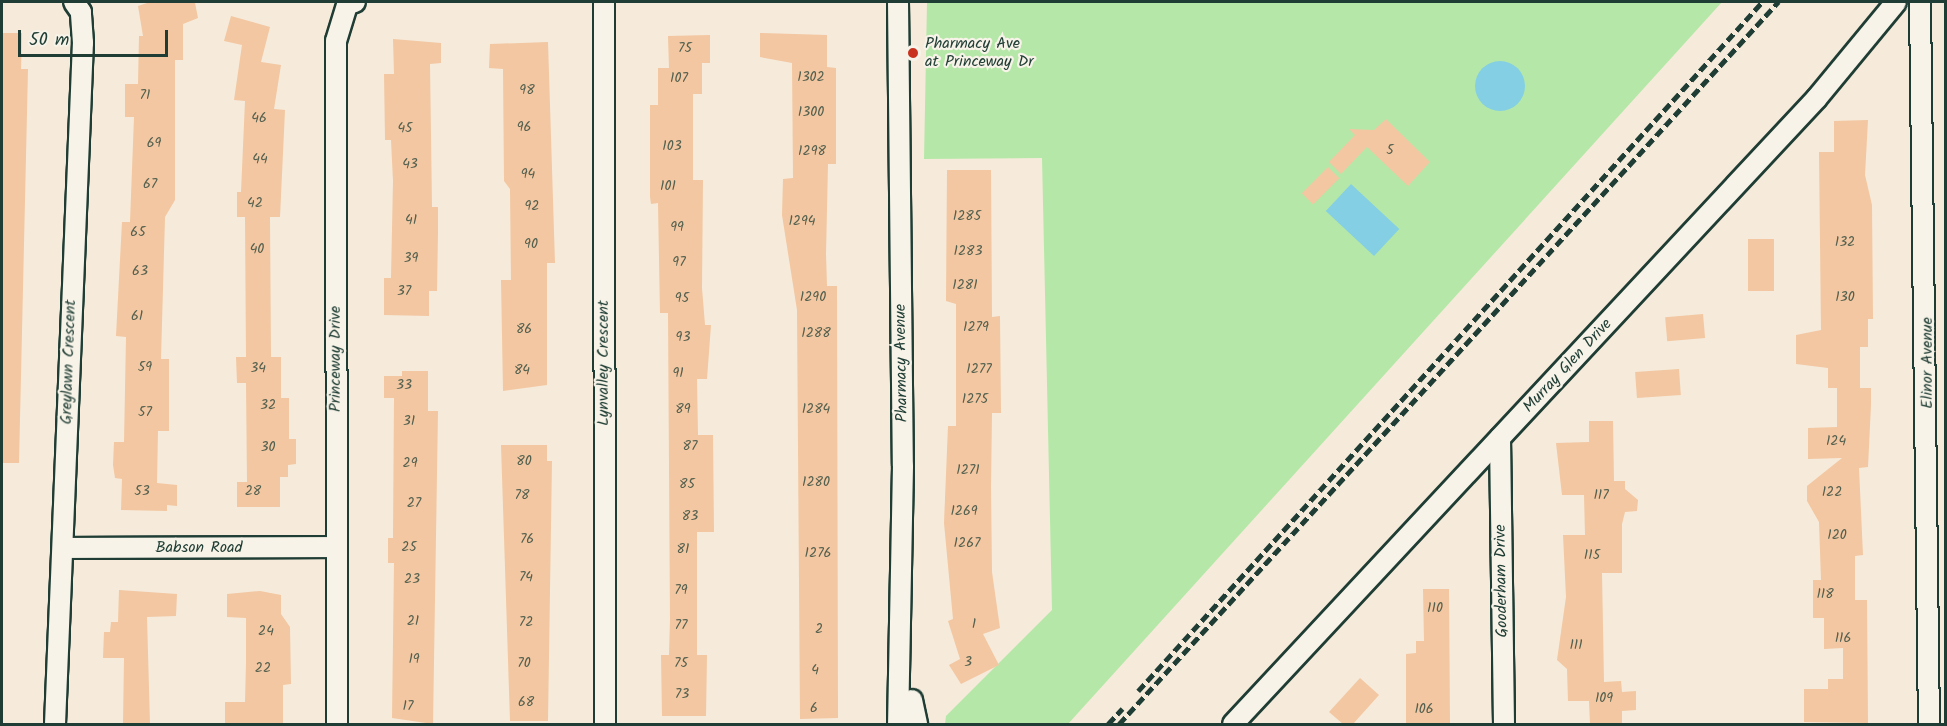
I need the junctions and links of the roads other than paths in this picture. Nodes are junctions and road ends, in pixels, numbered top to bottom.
1 (74, 2) edge
2 (355, 2) edge
3 (604, 2) edge
4 (898, 2) edge
5 (1896, 2) edge
6 (1920, 2) edge
7 (1500, 438) junction
8 (64, 548) junction
9 (335, 548) junction
10 (912, 700) dead end
11 (55, 724) edge
12 (337, 724) edge
13 (605, 724) edge
14 (898, 724) edge
15 (917, 724) edge
16 (1233, 724) edge
17 (1504, 724) edge
18 (1929, 724) edge

1 - 8 street, Greylawn Crescent
2 - 9 street, Princeway Drive
3 - 13 street, Lynvalley Crescent
4 - 14 street, Pharmacy Avenue
5 - 7 street, Murray Glen Drive
6 - 18 street, Elinor Avenue
7 - 16 street, Murray Glen Drive
7 - 17 street, Gooderham Drive
8 - 9 street, Babson Road
8 - 11 street, Greylawn Crescent
9 - 12 street, Princeway Drive
10 - 15 street

